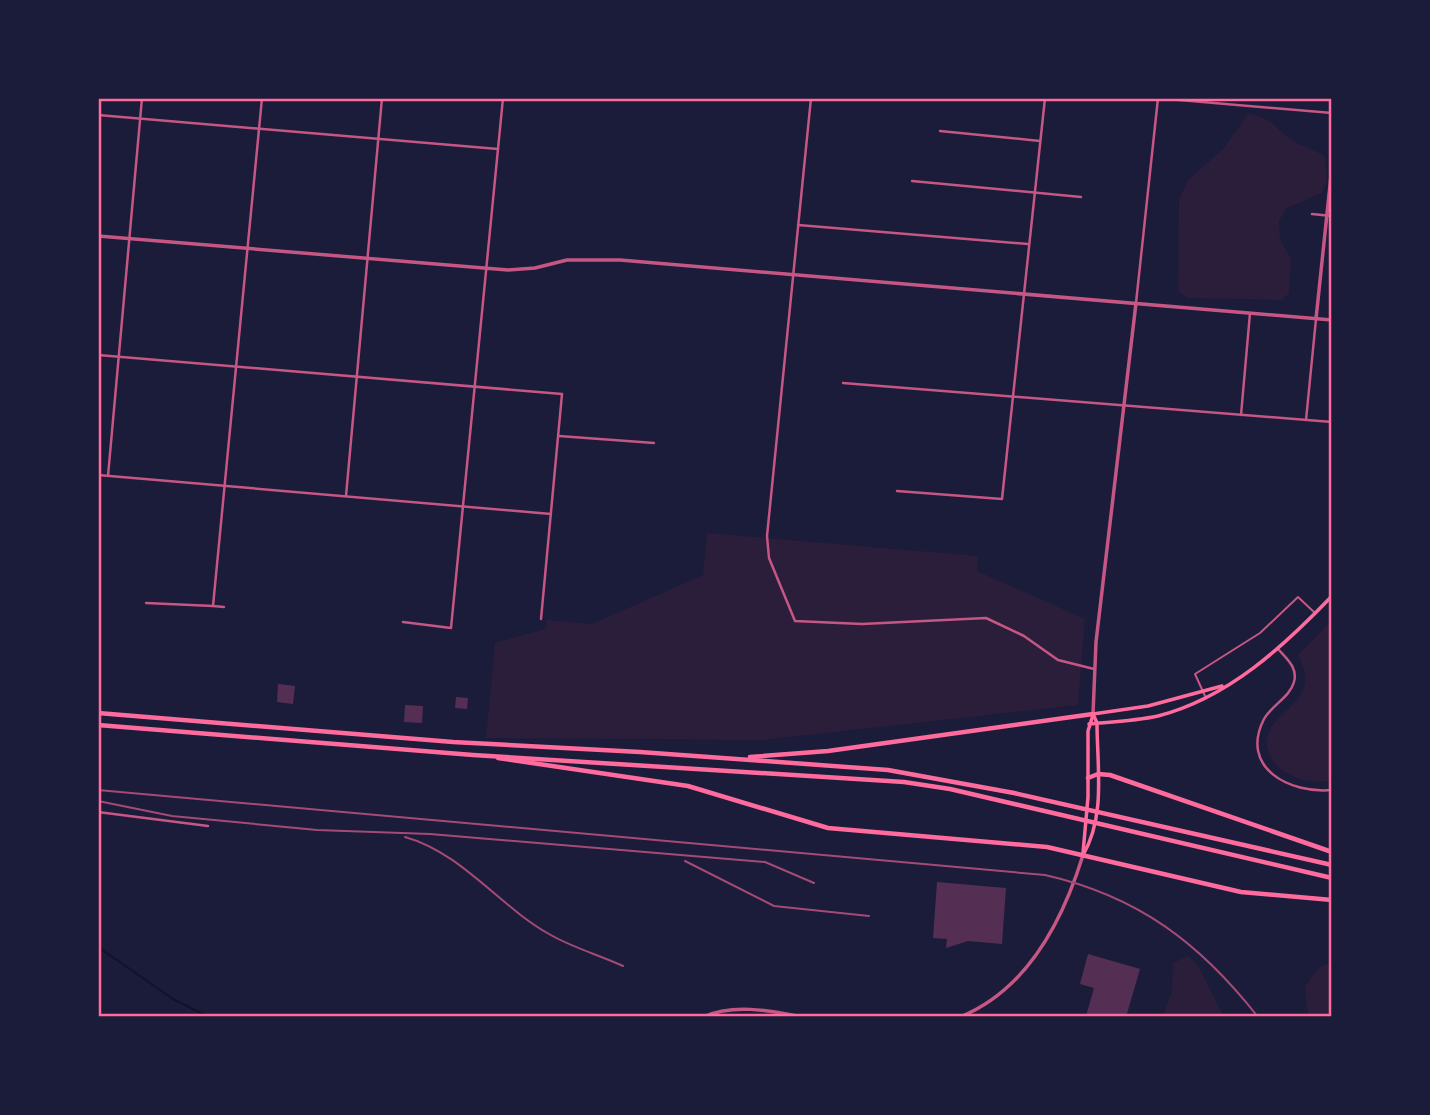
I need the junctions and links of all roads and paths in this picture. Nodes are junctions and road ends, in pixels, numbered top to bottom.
1 (142, 98) edge
2 (262, 98) edge
3 (382, 98) edge
4 (503, 98) edge
5 (811, 98) edge
6 (1045, 98) edge
7 (1157, 98) edge
8 (1332, 113) edge
9 (98, 115) edge
10 (141, 119) junction
11 (259, 128) junction
12 (940, 131) dead end
13 (379, 139) junction
14 (1040, 141) junction
15 (498, 149) junction
16 (1332, 166) edge
17 (912, 181) dead end
18 (1034, 191) junction
19 (1081, 197) dead end
20 (1312, 214) dead end
21 (1329, 215) edge
22 (798, 225) junction
23 (98, 236) edge
24 (130, 239) junction
25 (1028, 244) junction
26 (248, 250) junction
27 (367, 259) junction
28 (486, 268) junction
29 (793, 274) junction
30 (1024, 293) junction
31 (1136, 303) junction
32 (1250, 312) junction
33 (1316, 319) junction
34 (1332, 320) edge
35 (98, 355) edge
36 (118, 356) junction
37 (237, 366) junction
38 (356, 376) junction
39 (843, 383) dead end
40 (475, 387) junction
41 (1012, 396) junction
42 (1124, 405) junction
43 (1241, 415) junction
44 (1306, 420) junction
45 (1332, 422) edge
46 (558, 436) junction
47 (654, 443) dead end
48 (98, 475) edge
49 (108, 476) junction
50 (226, 485) junction
51 (897, 491) dead end
52 (346, 496) junction
53 (463, 506) junction
54 (552, 514) junction
55 (1332, 596) edge
56 (146, 603) dead end
57 (213, 606) junction
58 (224, 607) dead end
59 (1316, 613) junction
60 (541, 619) dead end
61 (402, 622) dead end
62 (1279, 650) junction
63 (1094, 669) junction
64 (1224, 685) junction
65 (1202, 689) junction
66 (1206, 698) junction
67 (98, 713) edge
68 (1093, 714) junction
69 (1097, 723) junction
70 (1089, 724) junction
71 (98, 725) edge
72 (473, 755) junction
73 (732, 758) junction
74 (1098, 774) junction
75 (1088, 778) junction
76 (1332, 790) edge
77 (98, 812) edge
78 (208, 826) dead end
79 (1332, 852) edge
80 (1083, 855) junction
81 (1332, 865) edge
82 (1332, 878) edge
83 (1332, 900) edge
84 (703, 1017) edge
85 (803, 1017) edge
86 (960, 1017) edge

1 - 10 street
2 - 11 street
3 - 13 street
4 - 15 street
5 - 22 street
6 - 14 street
7 - 8 street
7 - 31 street
9 - 10 street
10 - 11 street
10 - 24 street
11 - 13 street
11 - 26 street
12 - 14 street
13 - 15 street
13 - 27 street
14 - 18 street
15 - 28 street
16 - 21 street
17 - 18 street
18 - 19 street
18 - 25 street
20 - 21 street
21 - 33 street
22 - 25 street
22 - 29 street
23 - 24 street
24 - 26 street
24 - 36 street
25 - 30 street
26 - 27 street
26 - 37 street
27 - 28 street
27 - 38 street
28 - 29 street
28 - 40 street
29 - 30 street
29 - 63 street
30 - 31 street
30 - 41 street
31 - 32 street
31 - 42 street
32 - 33 street
32 - 43 street
33 - 34 street
33 - 44 street
35 - 36 street
36 - 37 street
36 - 49 street
37 - 38 street
37 - 50 street
38 - 40 street
38 - 52 street
39 - 41 street
40 - 46 street
40 - 53 street
41 - 42 street
41 - 51 street
42 - 43 street
42 - 63 street
43 - 44 street
44 - 45 street
46 - 47 street
46 - 54 street
48 - 49 street
49 - 50 street
50 - 52 street
50 - 57 street
52 - 53 street
53 - 54 street
53 - 61 street
54 - 60 street
55 - 59 main road
56 - 57 street
57 - 58 street
59 - 62 main road
59 - 65 lane
62 - 64 main road
62 - 76 street
63 - 68 street
64 - 65 main road
64 - 66 main road
65 - 66 lane
65 - 68 main road
66 - 69 main road
67 - 73 main road
68 - 69 main road
68 - 70 main road
68 - 73 main road
69 - 70 main road
69 - 74 main road
70 - 75 main road
71 - 72 main road
72 - 80 main road
72 - 82 main road
73 - 81 main road
74 - 75 main road
74 - 79 main road
74 - 80 main road
75 - 80 main road
77 - 78 street
80 - 83 main road
80 - 86 street
84 - 85 street

